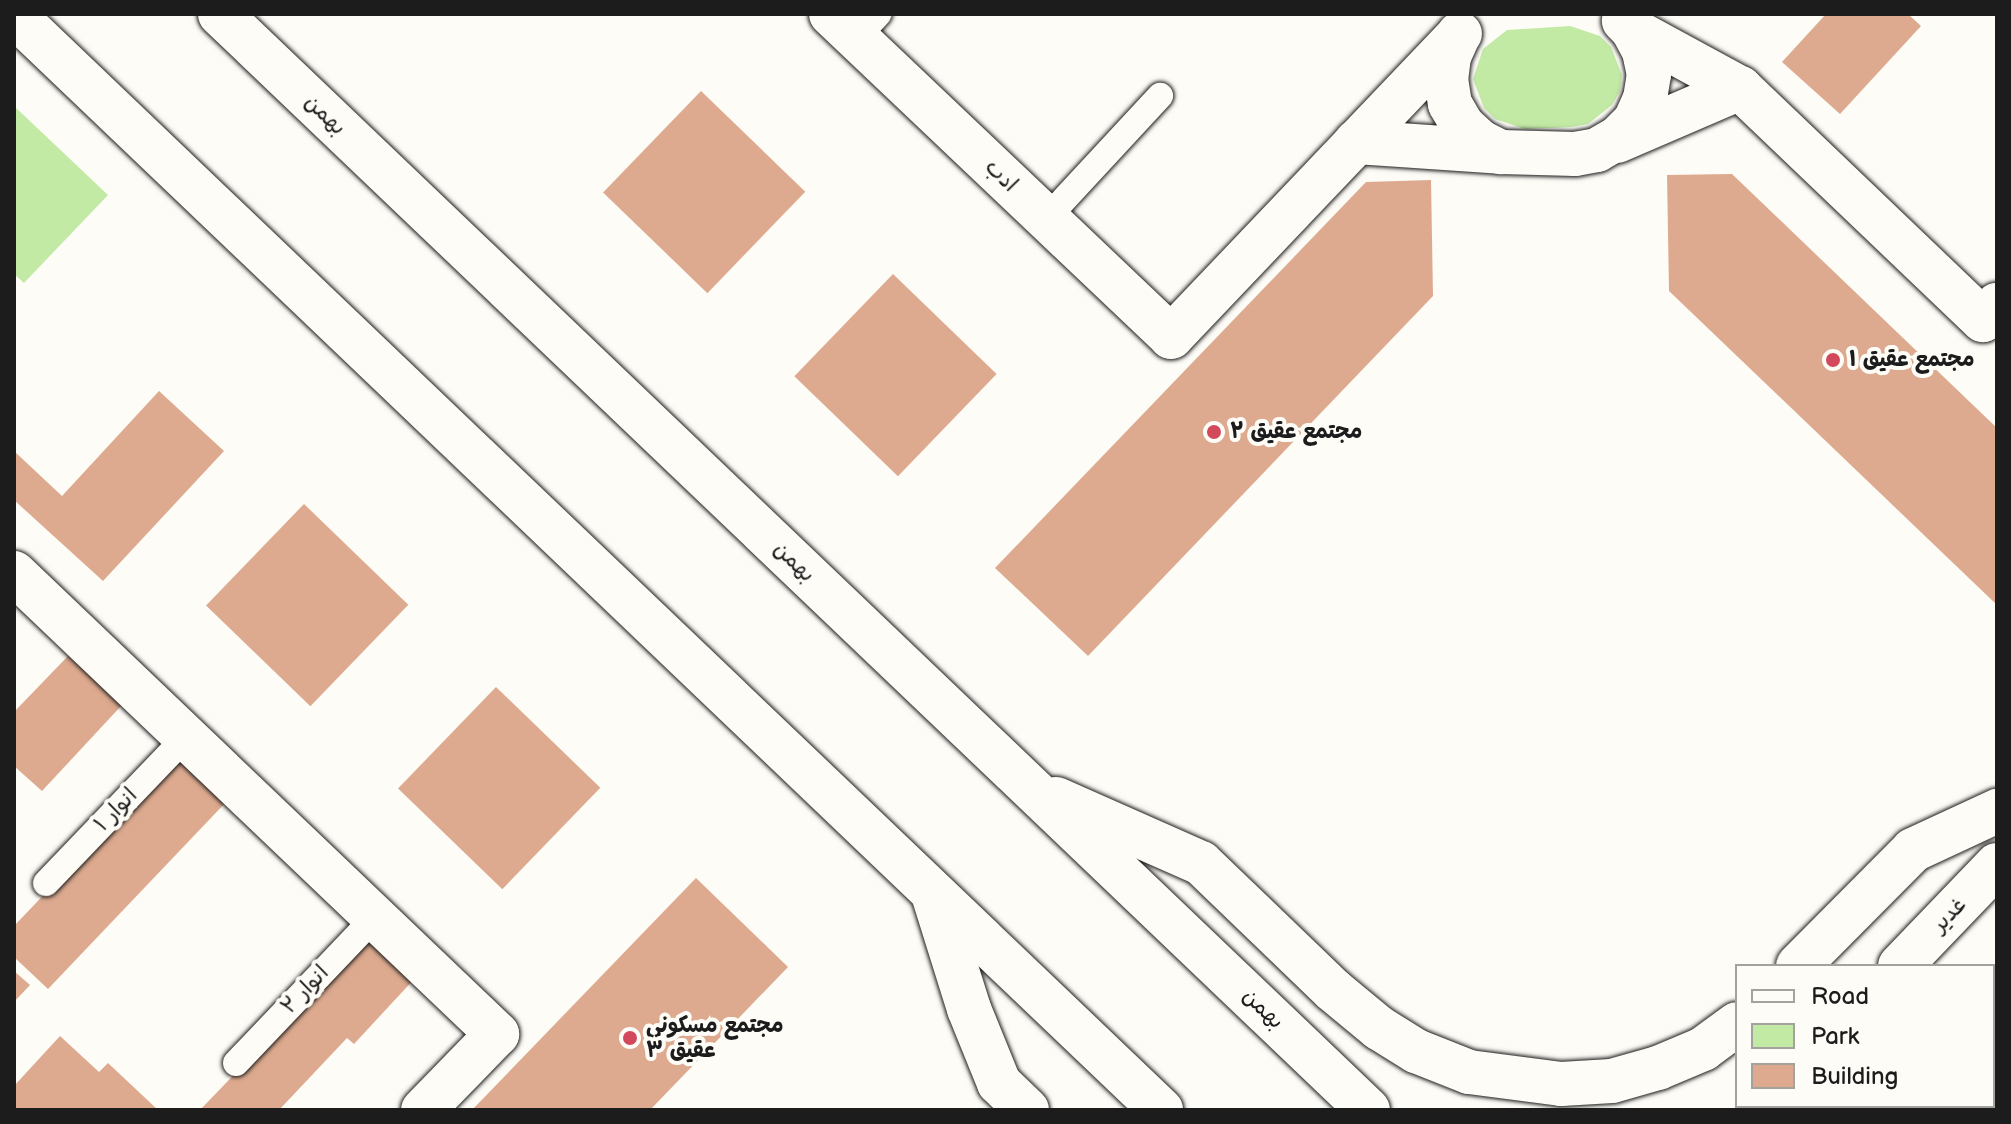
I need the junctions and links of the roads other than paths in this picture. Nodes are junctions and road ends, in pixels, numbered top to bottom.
1 (220, 14) edge
2 (14, 15) edge
3 (1621, 18) edge
4 (1473, 20) edge
5 (855, 22) edge
6 (37, 30) edge
7 (1740, 88) junction
8 (1160, 96) dead end
9 (1356, 142) junction
10 (1597, 150) junction
11 (1501, 152) junction
12 (1046, 219) junction
13 (1997, 305) edge
14 (14, 573) edge
15 (186, 737) junction
16 (1031, 789) junction
17 (1997, 811) edge
18 (1997, 865) edge
19 (46, 883) dead end
20 (933, 892) junction
21 (375, 917) junction
22 (1800, 964) edge
23 (1902, 964) edge
24 (1735, 1025) edge
25 (236, 1063) dead end
26 (423, 1110) edge
27 (1027, 1110) edge
28 (1161, 1110) edge
29 (1368, 1110) edge

1 - 16 main road, بهمن
2 - 6 main road
3 - 7 main road
3 - 10 main road
4 - 9 main road
4 - 11 main road
5 - 12 main road, ادب
6 - 20 main road
7 - 10 main road
7 - 13 main road
8 - 12 lane
9 - 11 main road
9 - 12 main road, ادب
10 - 11 main road
14 - 15 main road
15 - 19 lane, انوار ۱
15 - 21 main road
16 - 24 main road
16 - 29 main road, بهمن
17 - 22 main road
18 - 23 main road, غدیر
20 - 27 main road
20 - 28 main road
21 - 25 lane, انوار ۲
21 - 26 main road

